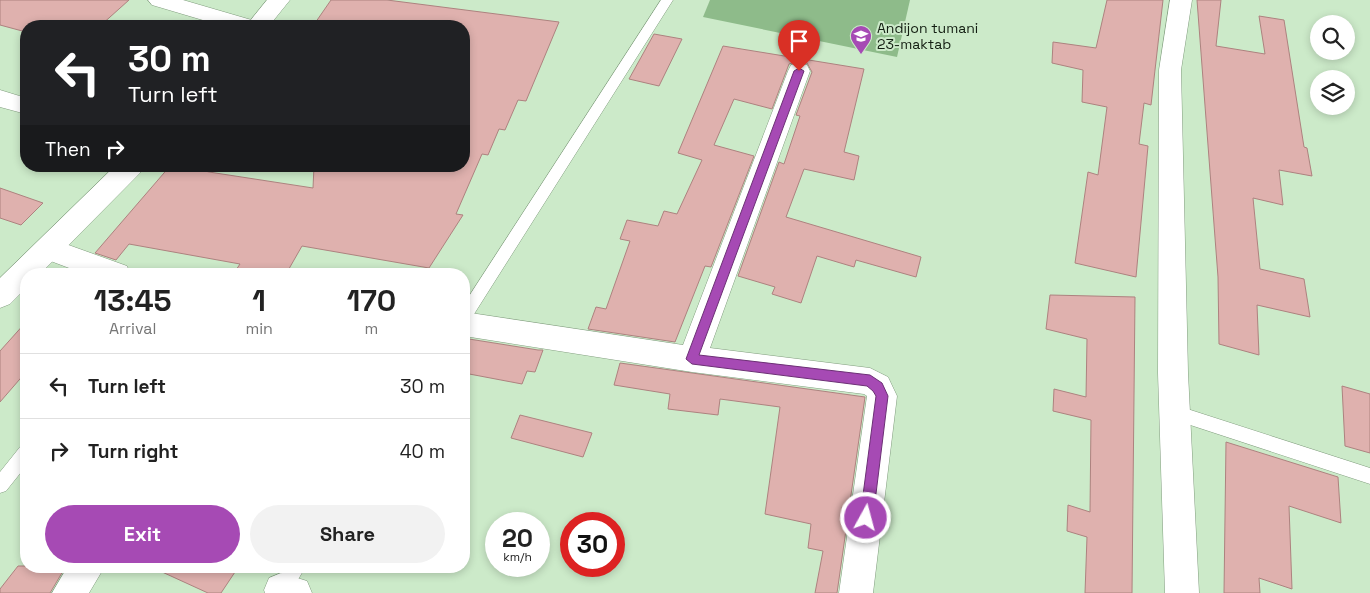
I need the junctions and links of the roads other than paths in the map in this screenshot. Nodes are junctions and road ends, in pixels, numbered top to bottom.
1 (159, 0) edge
2 (280, 0) edge
3 (667, 0) edge
4 (1181, 0) edge
5 (227, 20) edge
6 (262, 20) edge
7 (799, 71) dead end
8 (0, 98) edge
9 (20, 104) edge
10 (125, 172) edge
11 (49, 249) junction
12 (29, 268) edge
13 (101, 268) edge
14 (20, 276) edge
15 (0, 295) edge
16 (470, 308) edge
17 (470, 325) edge
18 (692, 359) junction
19 (1175, 413) junction
20 (20, 460) edge
21 (1370, 476) edge
22 (0, 485) edge
23 (83, 573) edge
24 (69, 593) edge
25 (856, 593) edge
26 (1182, 593) edge

1 - 5 street
2 - 6 street
3 - 16 lane
4 - 19 street
7 - 18 street
8 - 9 street
10 - 11 street
11 - 12 street
11 - 13 street
14 - 15 street
17 - 18 street
18 - 25 street
19 - 21 lane
19 - 26 street
20 - 22 lane
23 - 24 street

